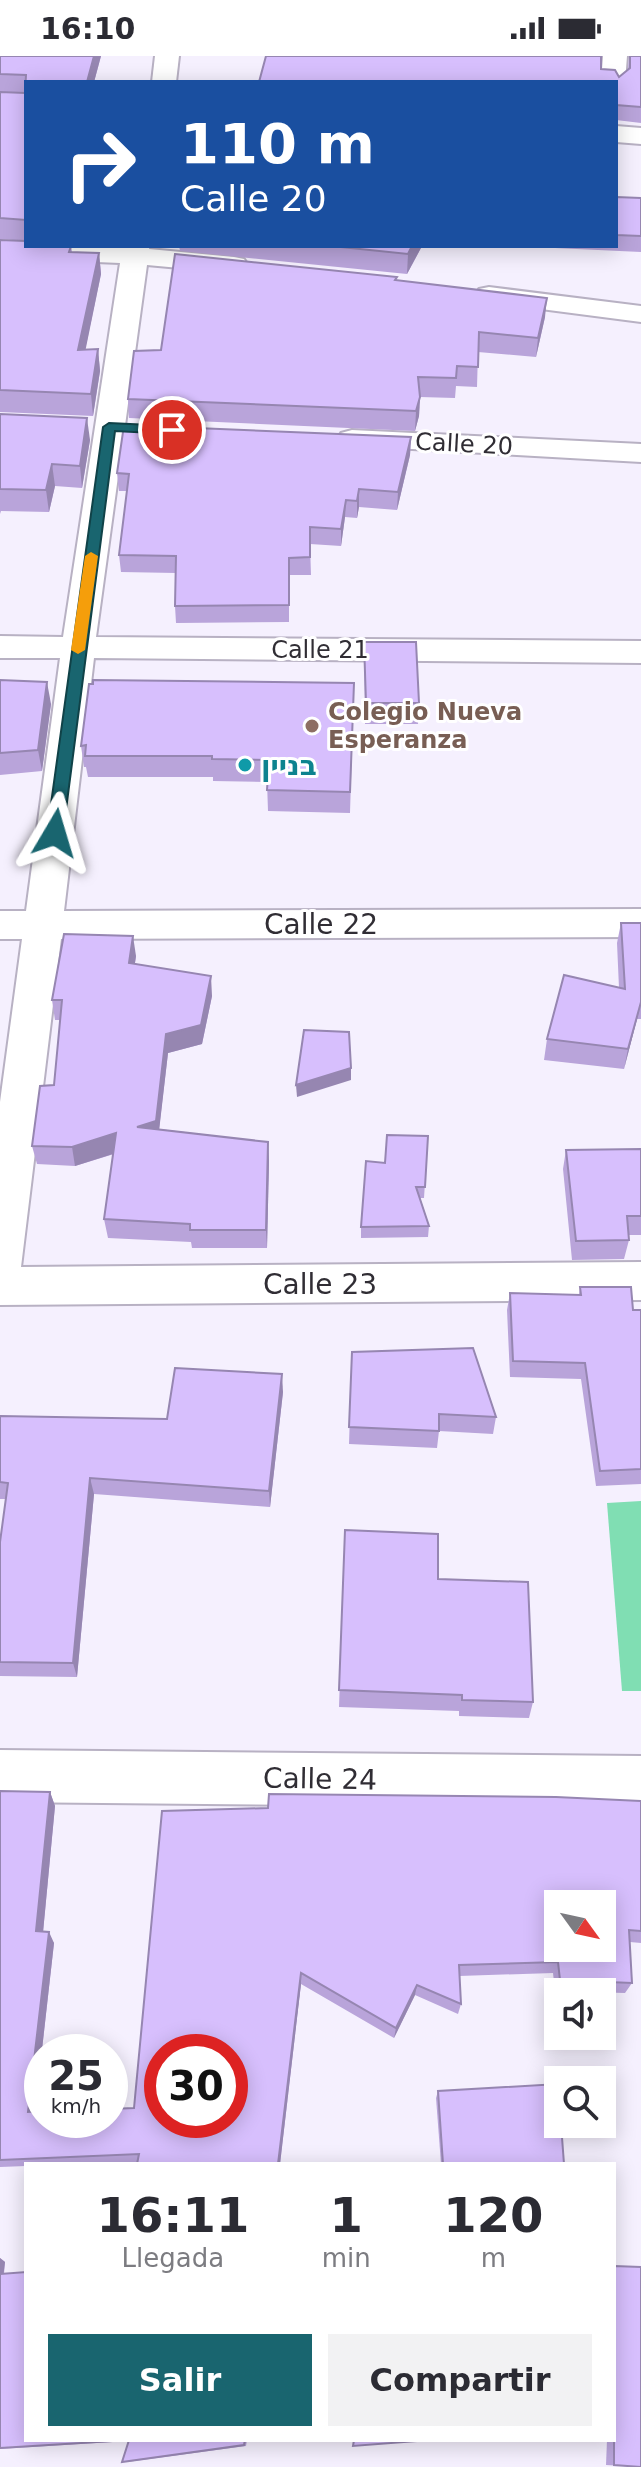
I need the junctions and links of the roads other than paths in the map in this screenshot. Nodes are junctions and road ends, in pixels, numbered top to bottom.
1 (167, 56) edge
2 (615, 56) edge
3 (164, 80) edge
4 (613, 80) edge
5 (618, 134) edge
6 (641, 136) edge
7 (0, 250) edge
8 (136, 251) edge
9 (259, 267) edge
10 (458, 292) edge
11 (641, 314) edge
12 (328, 438) edge
13 (641, 453) edge
14 (0, 647) edge
15 (78, 648) junction
16 (641, 652) edge
17 (641, 923) edge
18 (0, 925) edge
19 (43, 925) junction
20 (0, 1266) edge
21 (641, 1281) edge
22 (0, 1286) edge
23 (0, 1776) edge
24 (641, 1782) edge

1 - 3 street
2 - 4 street
5 - 6 street
7 - 8 street
8 - 9 street
8 - 15 street
10 - 11 street
12 - 13 street, Calle 20
14 - 15 street, Calle 21
15 - 16 street, Calle 21
15 - 19 street
17 - 19 street, Calle 22
18 - 19 street, Calle 22
19 - 20 street
21 - 22 street, Calle 23
23 - 24 street, Calle 24

